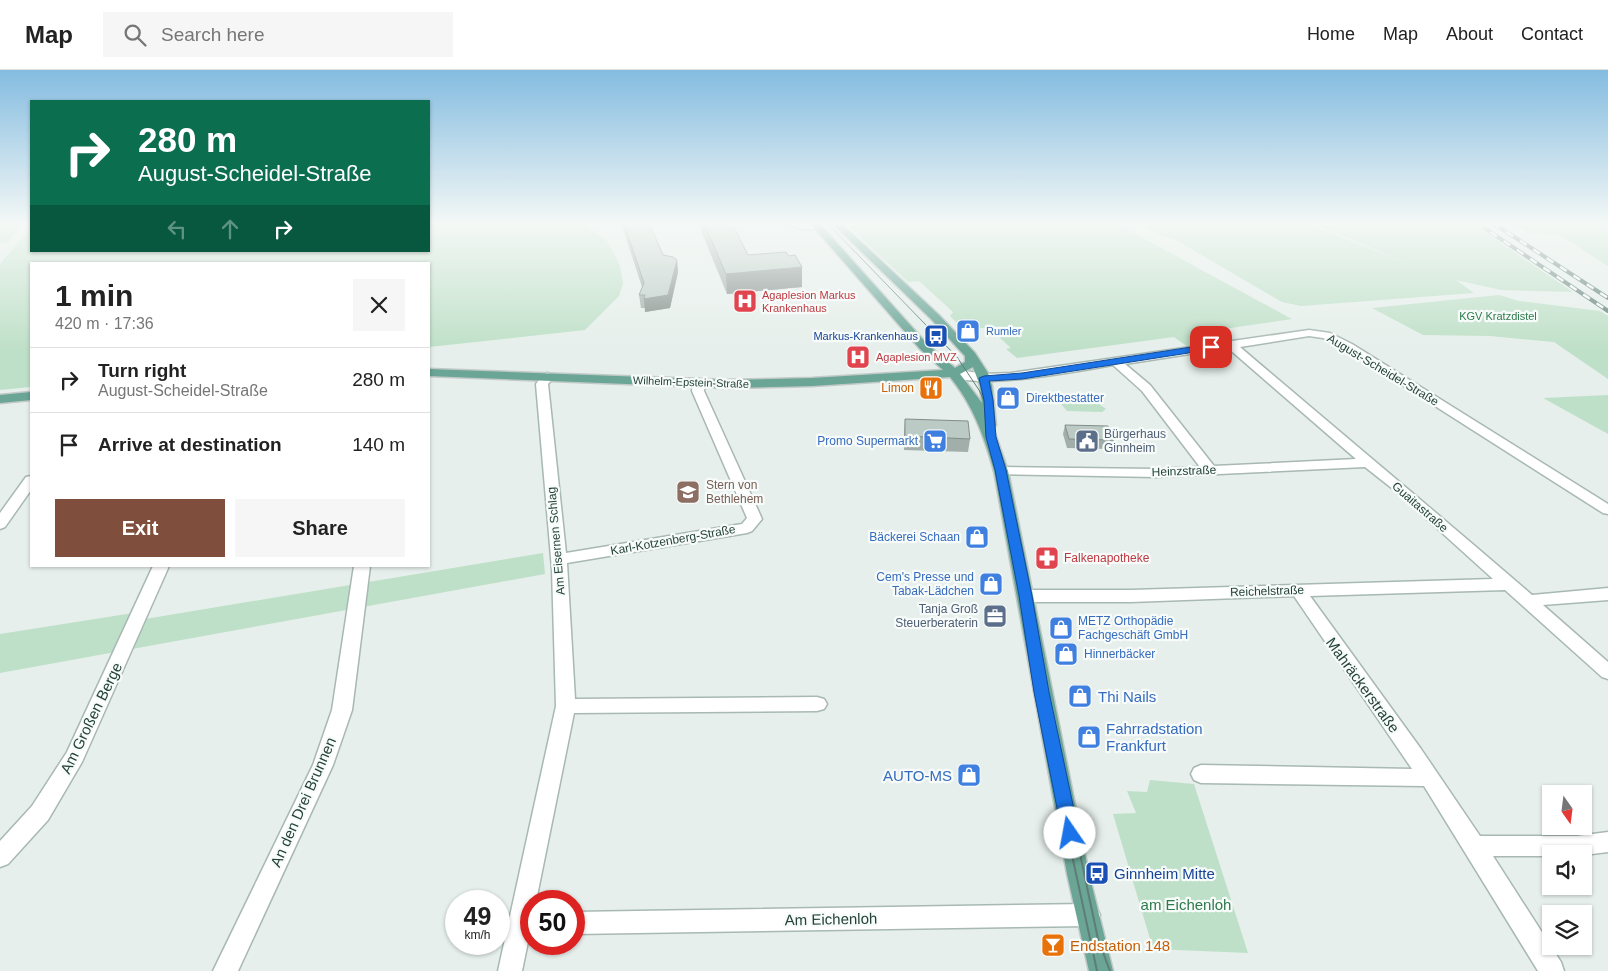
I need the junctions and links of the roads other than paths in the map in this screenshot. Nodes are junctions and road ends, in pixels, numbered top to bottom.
1 (859, 265) edge
2 (881, 265) edge
3 (876, 281) junction
4 (898, 281) junction
5 (1230, 344) junction
6 (924, 348) junction
7 (971, 355) junction
8 (1116, 362) junction
9 (430, 373) edge
10 (952, 373) junction
11 (900, 377) junction
12 (548, 378) junction
13 (984, 378) junction
14 (699, 383) junction
15 (30, 395) edge
16 (0, 398) edge
17 (991, 437) junction
18 (1368, 462) junction
19 (1001, 470) junction
20 (1210, 470) junction
21 (30, 481) edge
22 (1608, 510) edge
23 (0, 524) edge
24 (559, 559) junction
25 (161, 567) edge
26 (362, 567) edge
27 (1508, 584) junction
28 (1298, 590) junction
29 (1608, 594) edge
30 (1026, 596) junction
31 (1526, 601) junction
32 (1608, 672) edge
33 (817, 704) dead end
34 (566, 706) junction
35 (1201, 774) dead end
36 (1430, 778) junction
37 (1608, 842) edge
38 (1475, 846) junction
39 (0, 857) edge
40 (531, 890) edge
41 (1088, 915) junction
42 (585, 923) edge
43 (520, 940) edge
44 (225, 971) edge
45 (510, 971) edge
46 (1102, 971) edge
47 (1552, 971) edge

1 - 3 main road
2 - 4 main road
3 - 4 main road
3 - 6 main road
4 - 7 main road
5 - 8 street, August-Scheidel-Straße
5 - 18 street, Guaitastraße
5 - 22 street, August-Scheidel-Straße
6 - 10 main road
6 - 11 main road
7 - 10 main road
7 - 13 main road
8 - 13 street, August-Scheidel-Straße
8 - 20 street
9 - 12 main road, Wilhelm-Epstein-Straße
10 - 11 main road, Wilhelm-Epstein-Straße
10 - 13 street, August-Scheidel-Straße
10 - 17 main road
11 - 14 main road, Wilhelm-Epstein-Straße
12 - 14 main road, Wilhelm-Epstein-Straße
12 - 24 street, Am Eisernen Schlag
13 - 17 main road
14 - 24 street, Karl-Kotzenberg-Straße
15 - 16 main road
17 - 19 main road
18 - 20 street, Heinzstraße
18 - 27 street, Guaitastraße
19 - 20 street, Heinzstraße
19 - 30 main road
21 - 23 street
24 - 34 street, Am Eisernen Schlag
25 - 39 street, Am Großen Berge
26 - 44 street, An den Drei Brunnen
27 - 28 street, Reichelstraße
27 - 31 street, Guaitastraße
28 - 30 street, Reichelstraße
28 - 36 street, Mahräckerstraße
29 - 31 street
30 - 41 main road
31 - 32 street, Guaitastraße
33 - 34 street
34 - 40 street, Am Eisernen Schlag
35 - 36 street
36 - 38 street, Mahräckerstraße
37 - 38 street
38 - 47 street, Mahräckerstraße
41 - 42 street, Am Eichenloh
41 - 46 main road
43 - 45 street, Am Eisernen Schlag

